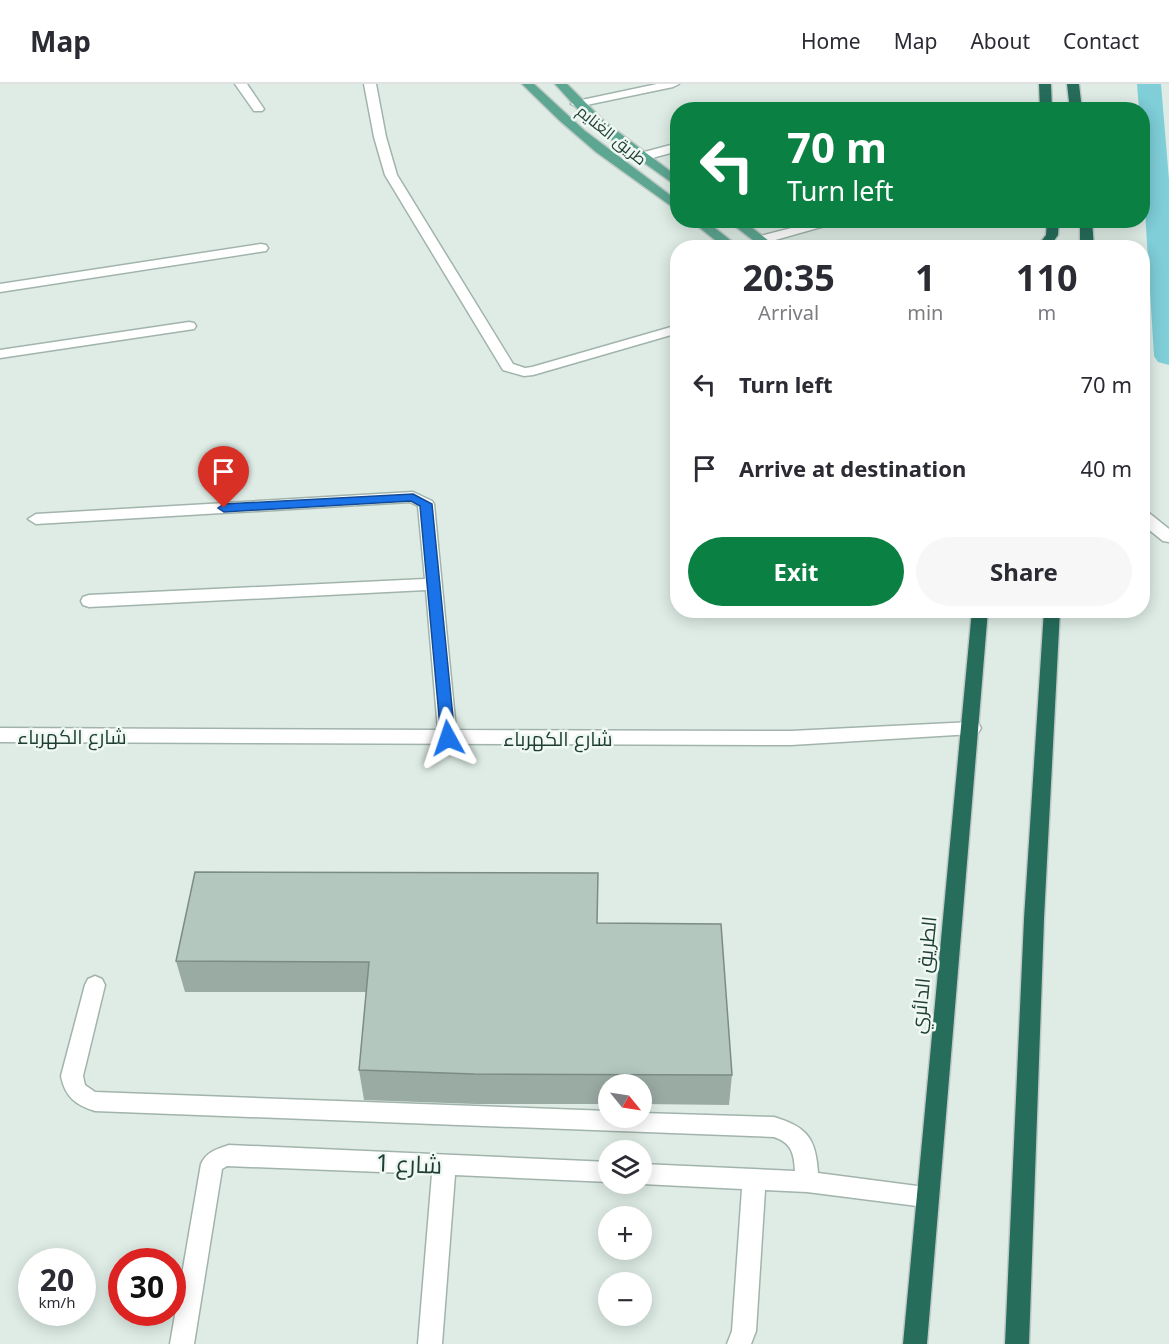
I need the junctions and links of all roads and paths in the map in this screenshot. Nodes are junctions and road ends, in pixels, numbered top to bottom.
1 (241, 84) edge
2 (370, 84) edge
3 (528, 84) edge
4 (561, 84) edge
5 (673, 84) edge
6 (1045, 84) edge
7 (1073, 84) edge
8 (1046, 102) edge
9 (1075, 102) edge
10 (578, 104) junction
11 (258, 109) dead end
12 (670, 149) edge
13 (641, 157) junction
14 (670, 177) edge
15 (670, 201) edge
16 (707, 228) edge
17 (744, 228) edge
18 (816, 228) edge
19 (723, 240) edge
20 (761, 240) edge
21 (779, 240) edge
22 (261, 248) dead end
23 (0, 288) edge
24 (189, 326) dead end
25 (670, 331) edge
26 (0, 354) edge
27 (36, 519) dead end
28 (1150, 522) edge
29 (1169, 537) edge
30 (434, 584) junction
31 (89, 601) dead end
32 (979, 618) edge
33 (1052, 618) edge
34 (972, 728) junction
35 (0, 735) edge
36 (448, 738) junction
37 (95, 985) dead end
38 (444, 1164) junction
39 (598, 1172) edge
40 (652, 1175) edge
41 (754, 1180) junction
42 (807, 1182) junction
43 (925, 1197) junction
44 (182, 1344) edge
45 (430, 1344) edge
46 (739, 1344) edge
47 (915, 1344) edge
48 (1017, 1344) edge

1 - 11 street
2 - 25 street
3 - 15 main road, طريق الغنايم
4 - 10 main road, طريق الغنايم
5 - 10 street
6 - 8 highway
7 - 9 highway
10 - 13 main road, طريق الغنايم
12 - 13 street
13 - 14 main road, طريق الغنايم
16 - 19 main road
17 - 20 main road
18 - 21 street
22 - 23 street
24 - 26 street
27 - 30 street
28 - 29 street
30 - 31 street
30 - 36 street
32 - 34 highway, الطريق الدائري
33 - 48 highway
34 - 36 street, شارع الكهرباء
34 - 43 highway, الطريق الدائري
35 - 36 street, شارع الكهرباء
37 - 42 street
38 - 39 street, شارع 1
38 - 44 street, شارع 1
38 - 45 street
40 - 41 street
41 - 42 street
41 - 46 street
42 - 43 street
43 - 47 highway, الطريق الدائري

